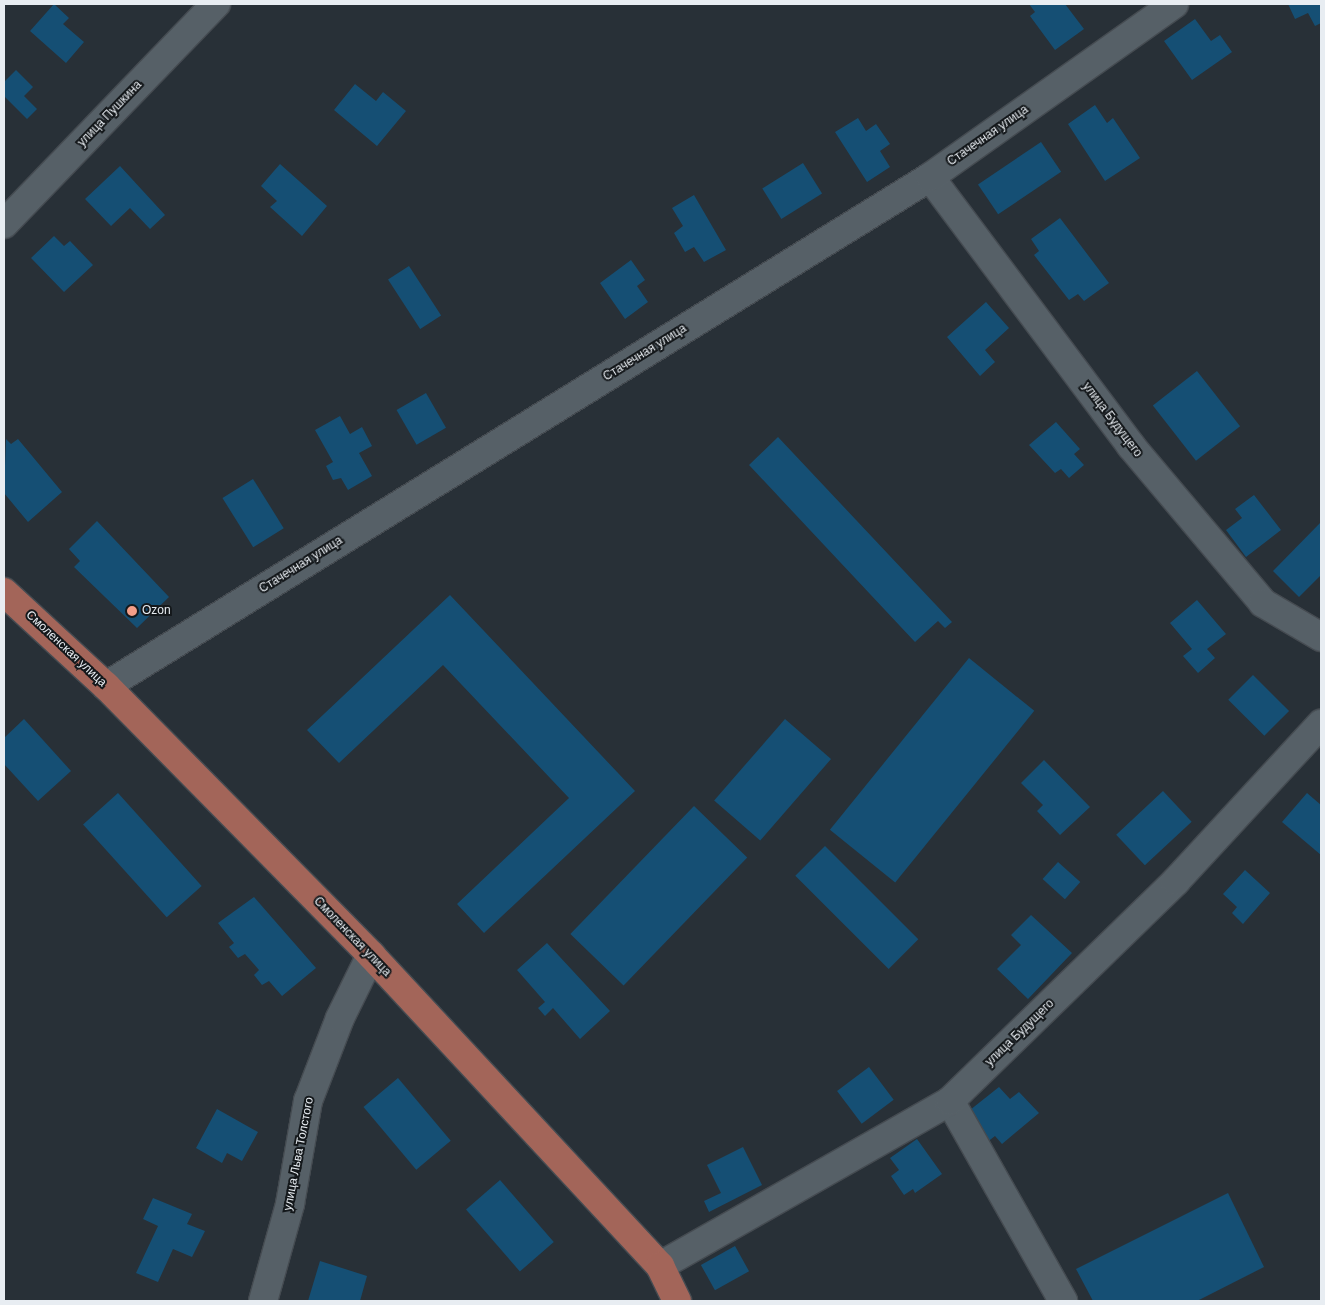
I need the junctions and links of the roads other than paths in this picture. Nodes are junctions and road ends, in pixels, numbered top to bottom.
1 (216, 4) edge
2 (1174, 4) edge
3 (930, 177) junction
4 (4, 224) edge
5 (8, 603) edge
6 (1321, 637) edge
7 (106, 686) junction
8 (1321, 724) edge
9 (371, 956) junction
10 (950, 1101) junction
11 (660, 1266) junction
12 (263, 1301) edge
13 (677, 1301) edge
14 (1063, 1301) edge

1 - 4 street, улица Пушкина
2 - 3 street, Стачечная улица
3 - 6 street, улица Будущего
3 - 7 street, Стачечная улица
5 - 7 main road, Смоленская улица
7 - 9 main road, Смоленская улица
8 - 10 street, улица Будущего
9 - 11 main road, Смоленская улица
9 - 12 street, улица Льва Толстого
10 - 11 street, улица Будущего
10 - 14 street
11 - 13 main road, Смоленская улица

